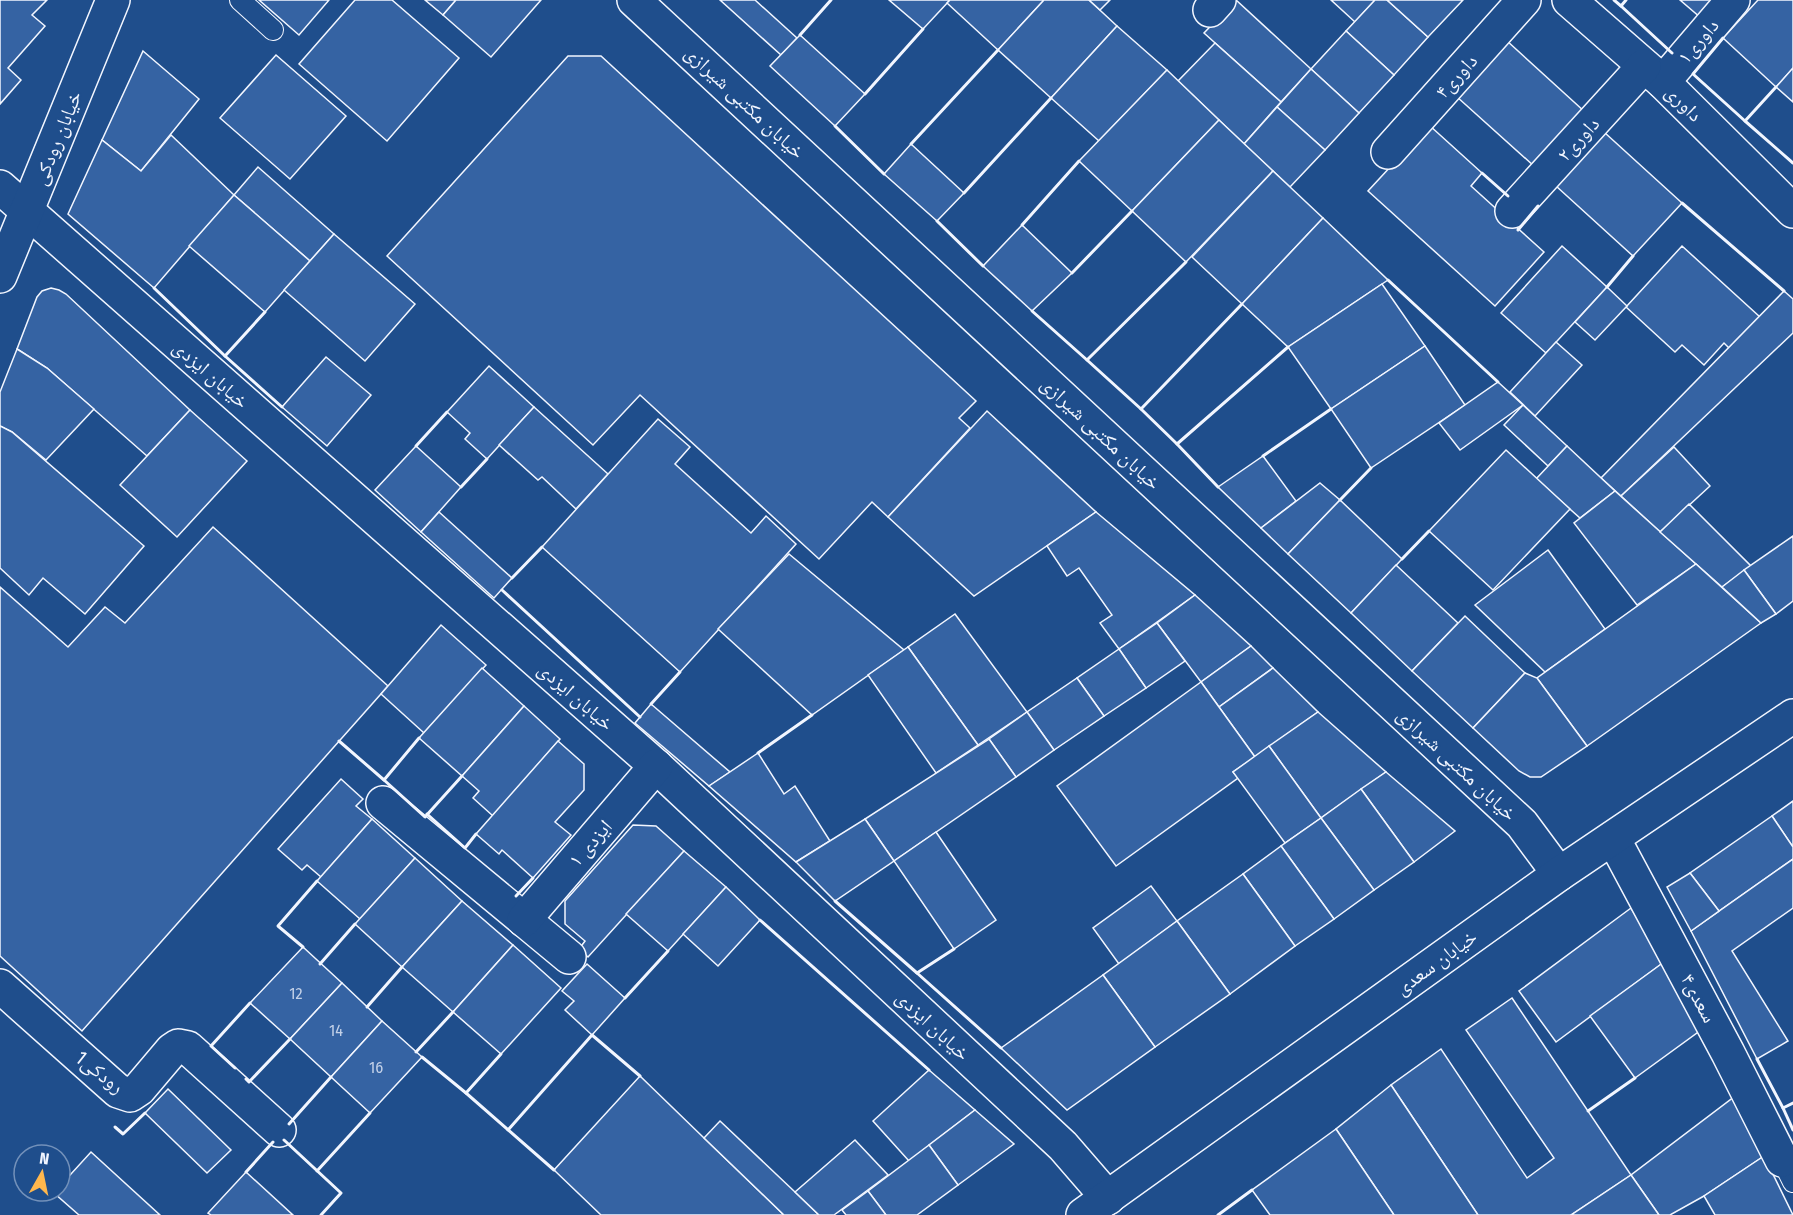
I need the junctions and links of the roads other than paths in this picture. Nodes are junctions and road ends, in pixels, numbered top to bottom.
1 (113, 0) edge
2 (240, 0) edge
3 (634, 0) edge
4 (1524, 0) edge
5 (1569, 0) edge
6 (1733, 0) edge
7 (273, 30) dead end
8 (1654, 74) junction
9 (1388, 152) dead end
10 (0, 187) edge
11 (27, 210) junction
12 (1512, 211) dead end
13 (1793, 211) edge
14 (0, 276) edge
15 (1793, 716) edge
16 (656, 766) junction
17 (383, 803) dead end
18 (1613, 838) junction
19 (1559, 874) junction
20 (524, 920) junction
21 (569, 957) dead end
22 (0, 986) edge
23 (279, 1130) dead end
24 (1789, 1166) edge
25 (1096, 1206) edge

1 - 11 street, خیابان رودکی
2 - 7 lane
3 - 19 street, خیابان مکتبی شیرازی
4 - 9 street, داوری۴
5 - 8 street, داوری
6 - 8 street, داوری۱
8 - 12 street, داوری۲
8 - 13 street, داوری
10 - 11 street, خیابان ایزدی
11 - 14 street, خیابان رودکی
11 - 16 street, خیابان ایزدی
15 - 18 street, خیابان سعدی
16 - 20 street, ایزدی ۱
16 - 25 street, خیابان ایزدی
17 - 20 street
18 - 19 street, خیابان سعدی
18 - 24 street, سعدی۴
19 - 25 street, خیابان سعدی
20 - 21 street
22 - 23 street, 1رودکی

